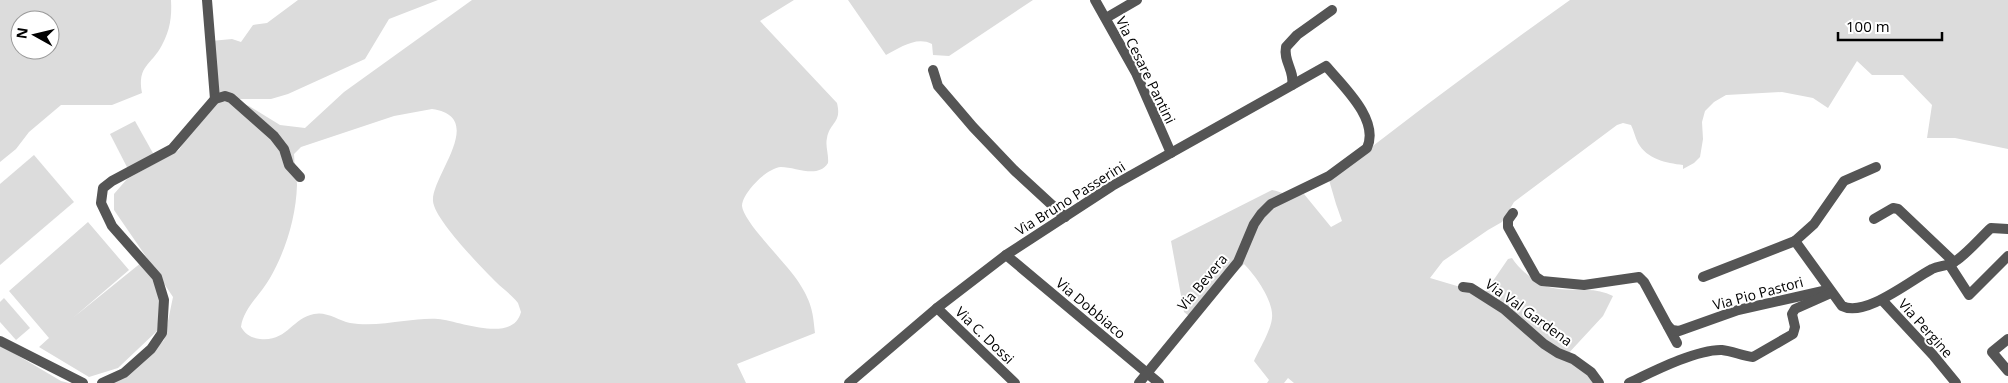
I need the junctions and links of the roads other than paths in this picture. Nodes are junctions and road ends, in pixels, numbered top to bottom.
1 (207, 0) edge
2 (1095, 0) edge
3 (1137, 0) edge
4 (1332, 10) dead end
5 (1106, 18) junction
6 (1326, 66) joint
7 (934, 70) dead end
8 (1292, 86) junction
9 (216, 99) junction
10 (1171, 153) junction
11 (1876, 167) dead end
12 (300, 177) dead end
13 (1513, 213) dead end
14 (1064, 217) junction
15 (1874, 219) dead end
16 (2008, 229) edge
17 (1795, 241) junction
18 (1006, 255) junction
19 (2008, 256) edge
20 (1951, 263) junction
21 (1703, 277) dead end
22 (1463, 287) dead end
23 (1830, 291) junction
24 (1882, 300) junction
25 (937, 308) junction
26 (1668, 326) junction
27 (2008, 339) edge
28 (0, 341) edge
29 (1677, 343) dead end
30 (2008, 371) edge
31 (1147, 373) junction
32 (1951, 382) edge
33 (83, 383) edge
34 (102, 383) edge
35 (849, 383) edge
36 (1015, 383) edge
37 (1139, 383) edge
38 (1159, 383) edge
39 (1599, 383) edge
40 (1629, 383) edge

1 - 9 street
2 - 5 street, Via Cesare Pantini
3 - 5 street
4 - 8 street
5 - 10 street, Via Cesare Pantini
6 - 8 street, Via Bruno Passerini
6 - 31 street, Via Bevera
7 - 14 street
8 - 10 street, Via Bruno Passerini
9 - 12 street
9 - 34 street
10 - 14 street, Via Bruno Passerini
11 - 17 street
13 - 26 street
14 - 18 street, Via Bruno Passerini
15 - 20 street
16 - 20 street
17 - 21 street
17 - 23 street, Via Pergine
18 - 25 street, Via Bruno Passerini
18 - 31 street, Via Dobbiaco
19 - 20 street
20 - 24 street
22 - 39 street, Via Val Gardena
23 - 24 street, Via Pergine
23 - 26 street, Via Pio Pastori
23 - 40 street
24 - 32 street, Via Pergine
25 - 35 street, Via Bruno Passerini
25 - 36 street, Via C. Dossi
26 - 29 street
27 - 30 street
28 - 33 street
31 - 37 street
31 - 38 street, Via Dobbiaco

